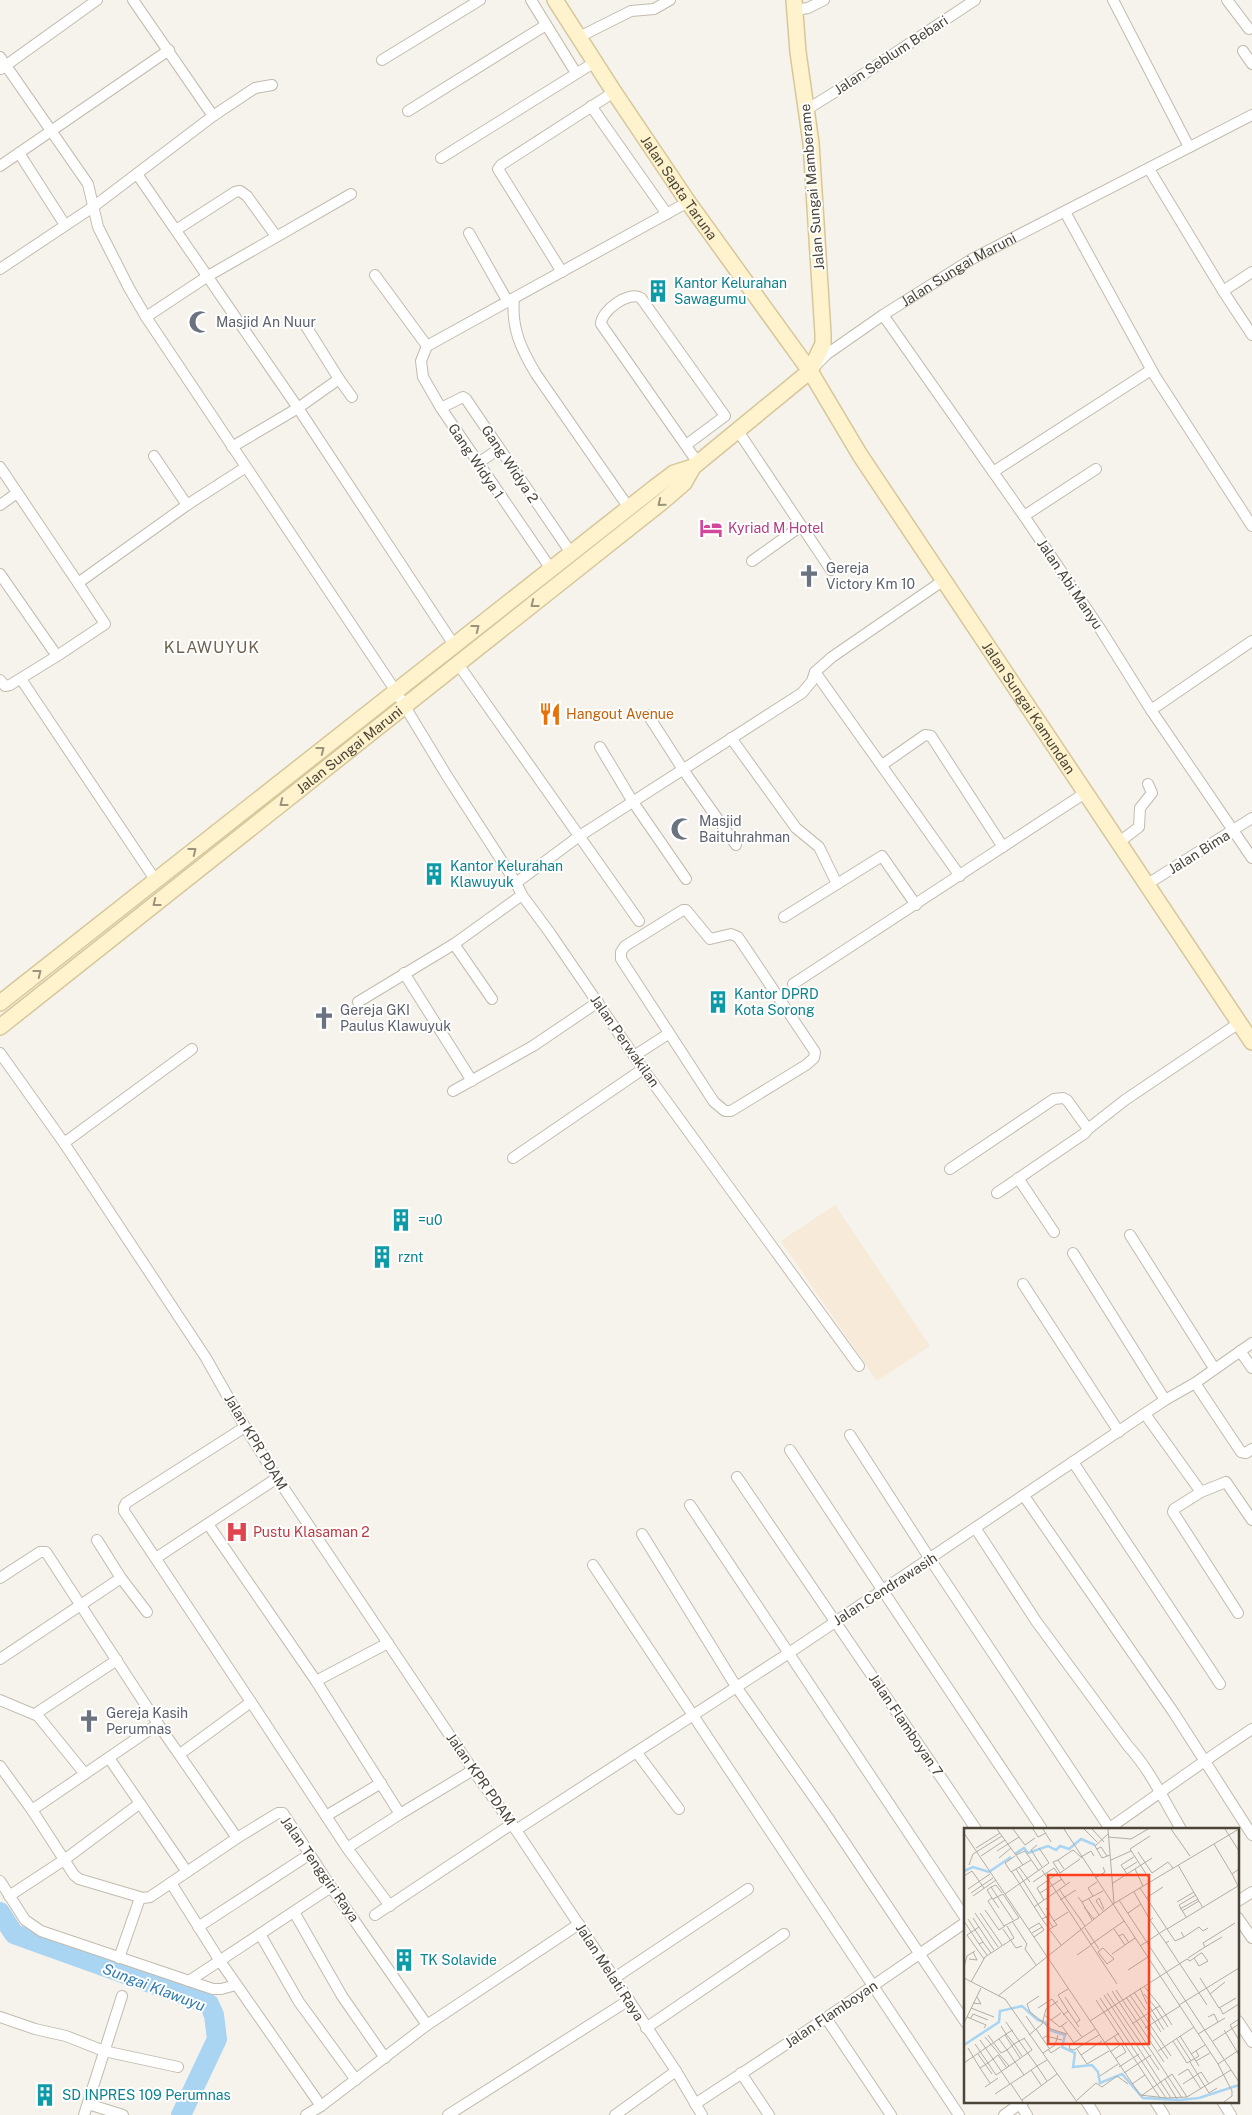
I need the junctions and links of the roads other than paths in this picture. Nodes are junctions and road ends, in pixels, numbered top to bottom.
1 (97, 0) edge
2 (133, 0) edge
3 (480, 0) edge
4 (531, 0) edge
5 (555, 0) edge
6 (670, 0) edge
7 (824, 0) edge
8 (975, 0) edge
9 (1113, 0) edge
10 (1227, 0) edge
11 (795, 5) edge
12 (546, 25) junction
13 (1249, 29) dead end
14 (579, 38) junction
15 (169, 50) junction
16 (1244, 51) dead end
17 (382, 60) dead end
18 (595, 62) junction
19 (2, 64) edge
20 (1252, 64) edge
21 (576, 74) junction
22 (272, 86) dead end
23 (614, 92) junction
24 (592, 106) junction
25 (806, 110) junction
26 (408, 111) dead end
27 (1252, 115) edge
28 (213, 116) junction
29 (51, 131) junction
30 (1189, 147) junction
31 (18, 153) junction
32 (441, 158) dead end
33 (0, 166) edge
34 (1149, 168) junction
35 (137, 174) junction
36 (351, 194) dead end
37 (688, 202) junction
38 (93, 207) junction
39 (1065, 212) junction
40 (668, 214) junction
41 (65, 225) junction
42 (176, 230) junction
43 (469, 233) dead end
44 (276, 236) junction
45 (0, 269) edge
46 (562, 272) junction
47 (1252, 272) edge
48 (375, 275) dead end
49 (208, 276) junction
50 (1223, 291) junction
51 (511, 300) junction
52 (883, 315) junction
53 (146, 317) junction
54 (304, 322) dead end
55 (1252, 335) edge
56 (427, 346) junction
57 (1152, 370) junction
58 (810, 371) junction
59 (339, 379) junction
60 (352, 397) dead end
61 (298, 408) junction
62 (441, 408) junction
63 (738, 431) junction
64 (686, 445) junction
65 (232, 446) junction
66 (499, 449) junction
67 (154, 456) dead end
68 (478, 463) junction
69 (695, 465) junction
70 (0, 466) edge
71 (246, 467) junction
72 (1096, 469) dead end
73 (993, 472) junction
74 (17, 493) junction
75 (0, 505) edge
76 (187, 505) junction
77 (629, 508) junction
78 (1024, 516) junction
79 (801, 526) junction
80 (1252, 526) edge
81 (571, 553) junction
82 (752, 562) dead end
83 (551, 569) junction
84 (832, 570) dead end
85 (0, 574) edge
86 (944, 580) junction
87 (78, 583) junction
88 (1252, 641) edge
89 (454, 645) junction
90 (58, 656) junction
91 (458, 664) junction
92 (816, 672) junction
93 (21, 679) junction
94 (0, 680) edge
95 (395, 690) junction
96 (405, 706) junction
97 (1152, 710) junction
98 (648, 715) dead end
99 (731, 738) junction
100 (600, 747) dead end
101 (882, 765) junction
102 (684, 771) junction
103 (1148, 784) dead end
104 (1085, 794) junction
105 (633, 802) junction
106 (1252, 818) edge
107 (1233, 831) junction
108 (578, 838) junction
109 (1118, 843) junction
110 (736, 845) dead end
111 (1003, 847) junction
112 (1252, 858) edge
113 (960, 876) junction
114 (686, 879) dead end
115 (156, 880) junction
116 (516, 883) junction
117 (837, 884) junction
118 (1146, 885) junction
119 (522, 896) junction
120 (916, 905) junction
121 (784, 917) dead end
122 (639, 922) dead end
123 (454, 944) junction
124 (404, 973) junction
125 (793, 984) dead end
126 (492, 999) dead end
127 (358, 1002) dead end
128 (598, 1002) junction
129 (0, 1003) edge
130 (1239, 1023) junction
131 (0, 1027) edge
132 (668, 1034) junction
133 (1252, 1042) edge
134 (192, 1049) dead end
135 (0, 1053) edge
136 (634, 1056) junction
137 (643, 1069) junction
138 (472, 1081) junction
139 (452, 1091) dead end
140 (1088, 1129) junction
141 (64, 1143) junction
142 (513, 1158) dead end
143 (950, 1169) dead end
144 (1018, 1178) junction
145 (997, 1193) dead end
146 (1054, 1232) dead end
147 (1130, 1235) dead end
148 (1073, 1253) dead end
149 (1023, 1284) dead end
150 (1252, 1343) edge
151 (1240, 1351) junction
152 (859, 1366) dead end
153 (1214, 1368) junction
154 (1252, 1368) edge
155 (1195, 1383) junction
156 (1165, 1400) junction
157 (1145, 1414) junction
158 (245, 1427) junction
159 (1119, 1432) junction
160 (850, 1435) dead end
161 (1252, 1449) edge
162 (790, 1450) dead end
163 (1073, 1462) junction
164 (737, 1477) dead end
165 (277, 1478) junction
166 (1201, 1492) junction
167 (1024, 1496) junction
168 (690, 1504) dead end
169 (1252, 1520) edge
170 (208, 1524) junction
171 (976, 1529) junction
172 (642, 1534) dead end
173 (97, 1540) dead end
174 (156, 1558) junction
175 (930, 1559) junction
176 (593, 1565) dead end
177 (0, 1578) edge
178 (122, 1578) junction
179 (882, 1591) junction
180 (81, 1605) junction
181 (147, 1612) dead end
182 (1238, 1613) dead end
183 (836, 1621) junction
184 (388, 1643) junction
185 (789, 1653) junction
186 (0, 1659) edge
187 (117, 1660) junction
188 (316, 1681) junction
189 (1220, 1684) dead end
190 (737, 1688) junction
191 (0, 1700) edge
192 (251, 1702) junction
193 (35, 1714) junction
194 (692, 1716) junction
195 (158, 1724) junction
196 (1252, 1730) edge
197 (637, 1753) junction
198 (180, 1754) junction
199 (109, 1758) junction
200 (1204, 1760) junction
201 (0, 1766) edge
202 (473, 1770) junction
203 (85, 1774) junction
204 (381, 1783) junction
205 (1159, 1794) junction
206 (139, 1804) junction
207 (679, 1809) dead end
208 (32, 1810) junction
209 (400, 1814) junction
210 (326, 1816) junction
211 (514, 1827) junction
212 (975, 1828) edge
213 (1041, 1828) edge
214 (1109, 1828) edge
215 (1180, 1828) edge
216 (1252, 1835) edge
217 (237, 1838) junction
218 (347, 1848) junction
219 (310, 1854) junction
220 (64, 1860) junction
221 (187, 1872) junction
222 (0, 1881) edge
223 (171, 1883) junction
224 (332, 1887) junction
225 (748, 1889) dead end
226 (1252, 1892) edge
227 (9, 1896) junction
228 (140, 1898) junction
229 (1240, 1900) edge
230 (390, 1906) junction
231 (294, 1912) junction
232 (375, 1915) dead end
233 (964, 1918) edge
234 (1240, 1921) edge
235 (964, 1922) edge
236 (579, 1924) junction
237 (198, 1927) junction
238 (260, 1934) junction
239 (784, 1934) dead end
240 (1252, 1938) edge
241 (920, 1954) junction
242 (119, 1958) junction
243 (220, 1961) junction
244 (614, 1979) junction
245 (189, 1981) junction
246 (236, 1985) junction
247 (873, 1987) junction
248 (122, 1996) dead end
249 (629, 2000) junction
250 (0, 2018) edge
251 (826, 2018) junction
252 (964, 2020) edge
253 (427, 2024) junction
254 (1240, 2024) edge
255 (646, 2028) junction
256 (1252, 2042) edge
257 (104, 2051) junction
258 (384, 2058) junction
259 (178, 2067) dead end
260 (676, 2071) junction
261 (741, 2073) junction
262 (356, 2080) junction
263 (1021, 2102) edge
264 (1087, 2102) edge
265 (1156, 2102) edge
266 (1223, 2102) edge
267 (88, 2104) junction
268 (695, 2104) junction
269 (321, 2106) junction
270 (84, 2115) edge
271 (123, 2115) edge
272 (306, 2115) edge
273 (448, 2115) edge
274 (615, 2115) edge
275 (702, 2115) edge
276 (769, 2115) edge
277 (891, 2115) edge
278 (959, 2115) edge
279 (1004, 2115) edge
280 (1027, 2115) edge
281 (1095, 2115) edge
282 (1164, 2115) edge
283 (1231, 2115) edge

1 - 19 street
2 - 15 street
3 - 17 street
4 - 12 street
5 - 14 main road, Jalan Sapta Taruna
6 - 14 street
7 - 11 street
8 - 25 street, Jalan Seblum Bebari
9 - 30 street
10 - 13 street
11 - 25 main road, Jalan Sungai Mamberame
12 - 21 street
12 - 26 street
14 - 18 main road, Jalan Sapta Taruna
15 - 28 street
15 - 29 street
16 - 20 street
18 - 21 street
18 - 23 main road, Jalan Sapta Taruna
19 - 29 street, Jalan Perwakilan
21 - 32 street
22 - 28 street
23 - 24 street
23 - 37 main road, Jalan Sapta Taruna
24 - 40 street
24 - 46 street
25 - 58 main road, Jalan Sungai Mamberame
27 - 30 street, Jalan Sungai Maruni
28 - 35 street
29 - 31 street
29 - 38 street, Jalan Perwakilan
30 - 34 street, Jalan Sungai Maruni
31 - 33 street
31 - 41 street
34 - 39 street, Jalan Sungai Maruni
34 - 50 street
35 - 38 street
35 - 42 street
36 - 44 street
37 - 40 street
37 - 58 main road, Jalan Sapta Taruna
38 - 41 street
38 - 53 street, Jalan Perwakilan
39 - 52 street, Jalan Sungai Maruni
39 - 57 street
40 - 46 street
41 - 45 street
42 - 44 street
42 - 49 street
43 - 51 street
44 - 49 street
46 - 51 street
47 - 50 street
48 - 56 street
49 - 53 street
49 - 61 street
50 - 55 street
51 - 56 street
51 - 77 street
52 - 58 street, Jalan Sungai Maruni
52 - 73 street, Jalan Abi Manyu
53 - 65 street, Jalan Perwakilan
54 - 59 street
56 - 62 street, Gang Widya 1
57 - 73 street
57 - 80 street
58 - 63 main road, Jalan Sungai Maruni
58 - 86 main road, Jalan Sungai Kamundan
59 - 60 street
59 - 61 street
61 - 65 street
61 - 89 street
62 - 66 street, Gang Widya 2
62 - 68 street, Gang Widya 1
63 - 69 main road, Jalan Sungai Maruni
63 - 79 street
64 - 64 street
64 - 69 street
65 - 71 street, Jalan Perwakilan
66 - 68 street
66 - 81 street, Gang Widya 2
67 - 76 street
68 - 83 street, Gang Widya 1
69 - 77 main road, Jalan Sungai Maruni
69 -> 91 main road, Jalan Sungai Maruni
70 - 74 street
71 - 76 street
71 - 95 street, Jalan Perwakilan
72 - 78 street
73 - 78 street, Jalan Abi Manyu
74 - 75 street
74 - 87 street
76 - 87 street
77 - 81 main road, Jalan Sungai Maruni
78 - 97 street, Jalan Abi Manyu
79 - 82 street
79 - 84 street
81 - 83 main road, Jalan Sungai Maruni
89 -> 83 main road, Jalan Sungai Maruni
85 - 90 street
86 - 92 street
86 - 104 main road, Jalan Sungai Kamundan
87 - 90 street
88 - 97 street
89 - 95 main road, Jalan Sungai Maruni
90 - 93 street
91 - 96 main road, Jalan Sungai Maruni
91 - 108 street
92 - 99 street
92 - 101 street
93 - 94 street
93 - 115 street
95 - 96 street, Jalan Perwakilan
115 -> 95 main road, Jalan Sungai Maruni
96 - 116 street, Jalan Perwakilan
96 -> 131 main road, Jalan Sungai Maruni
97 - 107 street, Jalan Abi Manyu
98 - 102 street
99 - 102 street
99 - 117 street
100 - 105 street
101 - 111 street
101 - 113 street
102 - 105 street
102 - 110 street
103 - 109 street
104 - 109 main road, Jalan Sungai Kamundan
104 - 111 street
105 - 108 street
105 - 114 street
106 - 107 street, Jalan Bima
107 - 112 street, Jalan Abi Manyu
107 - 118 street, Jalan Bima
108 - 116 street
108 - 122 street
109 - 118 main road, Jalan Sungai Kamundan
111 - 113 street
113 - 120 street
129 -> 115 main road, Jalan Sungai Maruni
116 - 119 street, Jalan Perwakilan
117 - 120 street
117 - 121 street
118 - 130 main road, Jalan Sungai Kamundan
119 - 123 street
119 - 128 street, Jalan Perwakilan
120 - 125 street
123 - 124 street
123 - 126 street
124 - 127 street
124 - 138 street
128 - 136 street, Jalan Perwakilan
128 - 138 street
130 - 133 main road, Jalan Sungai Kamundan
130 - 140 street
132 - 132 street
132 - 136 street
134 - 141 street
135 - 141 street, Jalan KPR PDAM
136 - 137 street, Jalan Perwakilan
137 - 142 street
137 - 152 street, Jalan Perwakilan
138 - 139 street
140 - 143 street
140 - 144 street
141 - 158 street, Jalan KPR PDAM
144 - 145 street
144 - 146 street
147 - 153 street
148 - 156 street
149 - 159 street
150 - 151 street, Jalan Cendrawasih
151 - 153 street, Jalan Cendrawasih
151 - 154 street
153 - 155 street, Jalan Cendrawasih
155 - 156 street, Jalan Cendrawasih
155 - 161 street
156 - 157 street, Jalan Cendrawasih
157 - 159 street, Jalan Cendrawasih
157 - 166 street
158 - 165 street, Jalan KPR PDAM
158 - 174 street
159 - 163 street, Jalan Cendrawasih
160 - 175 street
162 - 179 street
163 - 167 street, Jalan Cendrawasih
163 - 189 street
164 - 183 street, Jalan Flamboyan 7
165 - 170 street
165 - 184 street, Jalan KPR PDAM
166 - 169 street
166 - 182 street
167 - 171 street, Jalan Cendrawasih
167 - 200 street
168 - 185 street
170 - 174 street
170 - 188 street
171 - 175 street, Jalan Cendrawasih
171 - 205 street
172 - 190 street
173 - 178 street
174 - 192 street
175 - 179 street, Jalan Cendrawasih
175 - 214 street
176 - 194 street
177 - 180 street
178 - 180 street
178 - 181 street
179 - 183 street, Jalan Cendrawasih
179 - 213 street
180 - 186 street
180 - 187 street
183 - 185 street, Jalan Cendrawasih
183 - 212 street, Jalan Flamboyan 7
184 - 188 street
184 - 202 street, Jalan KPR PDAM
185 - 190 street, Jalan Cendrawasih
185 - 233 street
187 - 193 street
187 - 195 street
188 - 204 street
190 - 194 street, Jalan Cendrawasih
190 - 241 street
191 - 193 street
192 - 198 street
192 - 210 street
193 - 203 street
194 - 197 street, Jalan Cendrawasih
194 - 247 street
195 - 198 street
195 - 199 street
196 - 200 street
197 - 207 street
197 - 211 street, Jalan Cendrawasih
198 - 217 street
199 - 203 street
199 - 206 street
200 - 205 street
200 - 216 street
201 - 208 street
202 - 209 street
202 - 211 street, Jalan KPR PDAM
203 - 208 street
204 - 209 street
204 - 210 street
205 - 214 street
205 - 215 street
206 - 220 street
206 - 221 street
208 - 220 street
209 - 218 street
210 - 218 street
211 - 230 street, Jalan Tenggiri Raya
211 - 236 street, Jalan Melati Raya
217 - 219 street, Jalan Tenggiri Raya
217 - 221 street
218 - 230 street
219 - 224 street, Jalan Tenggiri Raya
219 - 237 street
220 - 227 street
220 - 228 street
221 - 223 street
222 - 227 street
223 - 228 street
223 - 237 street
224 - 231 street
224 - 253 street, Jalan Tenggiri Raya
225 - 244 street
226 - 229 street
227 - 242 street
228 - 242 street
230 - 232 street, Jalan Tenggiri Raya
231 - 238 street
231 - 258 street
234 - 240 street
235 - 241 street, Jalan Flamboyan
236 - 244 street, Jalan Melati Raya
236 - 253 street
237 - 243 street
238 - 243 street
238 - 262 street
239 - 255 street
241 - 247 street, Jalan Flamboyan
241 - 252 street
242 - 245 street
243 - 245 street
243 - 246 street
244 - 249 street, Jalan Melati Raya
245 - 246 street
246 - 269 street
247 - 251 street, Jalan Flamboyan
247 - 278 street
248 - 257 street
249 - 255 street, Jalan Melati Raya
249 - 273 street
250 - 257 street
251 - 261 street, Jalan Flamboyan
251 - 277 street
253 - 258 street
254 - 256 street
255 - 260 street, Jalan Melati Raya
257 - 259 street
257 - 267 street
258 - 262 street
260 - 268 street, Jalan Melati Raya
260 - 274 street
261 - 268 street, Jalan Flamboyan
261 - 276 street
262 - 269 street
263 - 279 street
263 - 280 street
264 - 281 street
265 - 282 street
266 - 283 street
267 - 270 street
267 - 271 street
268 - 275 street, Jalan Melati Raya
269 - 272 street

